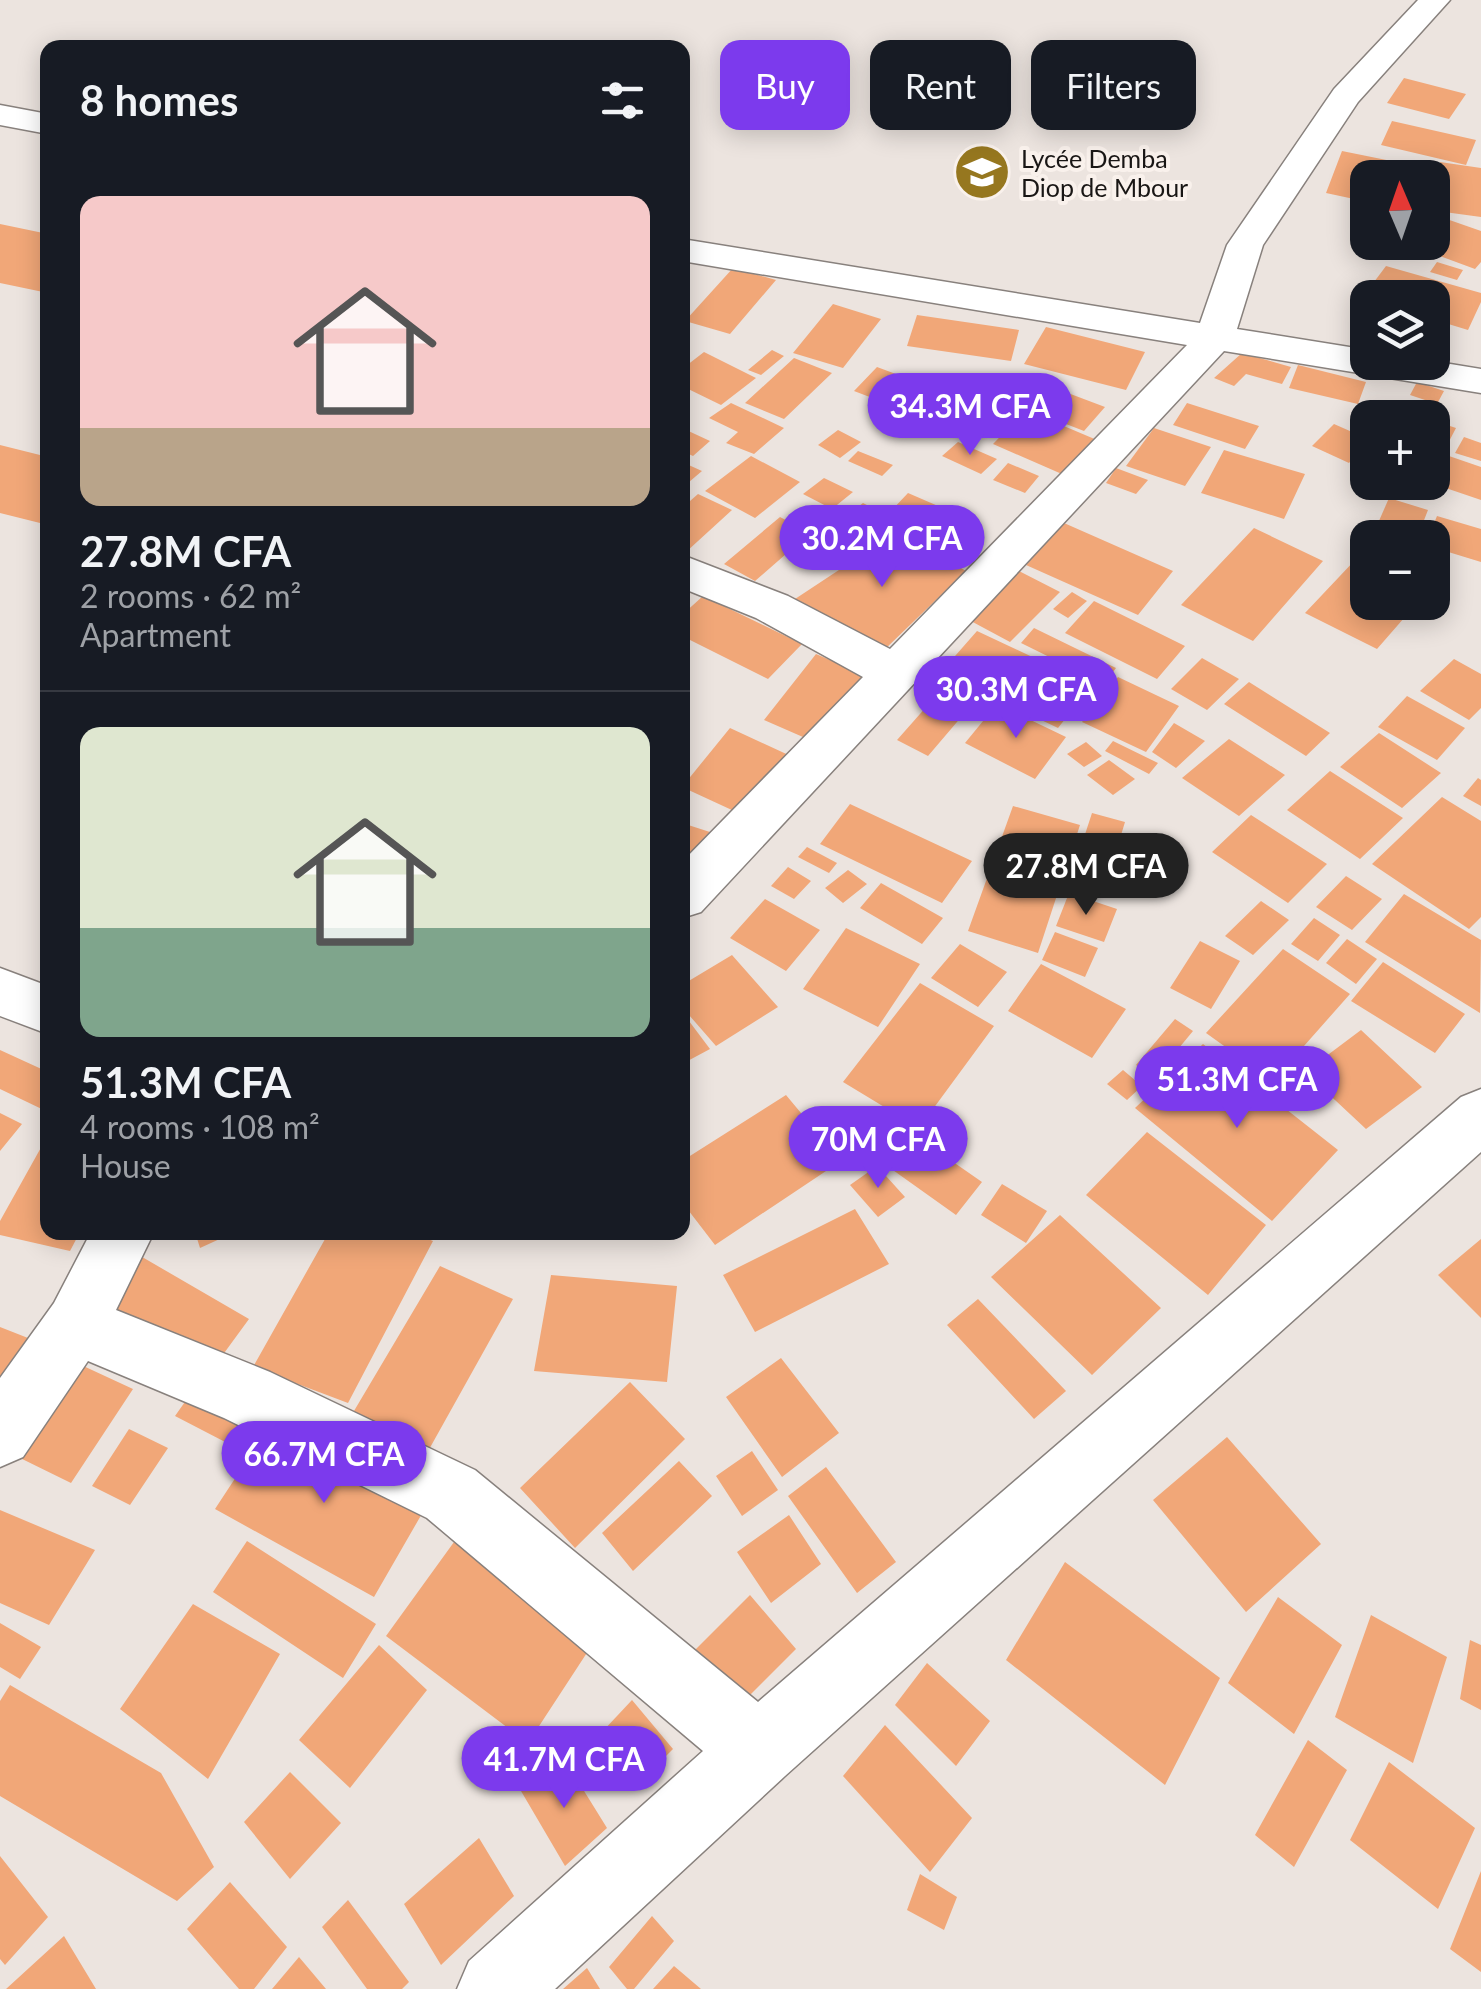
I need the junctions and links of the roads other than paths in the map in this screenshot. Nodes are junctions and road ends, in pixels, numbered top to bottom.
1 (1434, 0) edge
2 (0, 115) edge
3 (40, 122) edge
4 (690, 251) edge
5 (1214, 339) junction
6 (1481, 382) edge
7 (690, 573) edge
8 (894, 673) junction
9 (690, 889) edge
10 (0, 991) edge
11 (40, 1008) edge
12 (1481, 1115) edge
13 (120, 1240) edge
14 (76, 1325) junction
15 (0, 1434) edge
16 (758, 1750) junction
17 (497, 1989) edge

1 - 5 street
2 - 3 street
4 - 5 street
5 - 6 street
5 - 8 street
7 - 8 street
8 - 9 street
10 - 11 street
12 - 16 street
13 - 14 street
14 - 15 street
14 - 16 street
16 - 17 street

